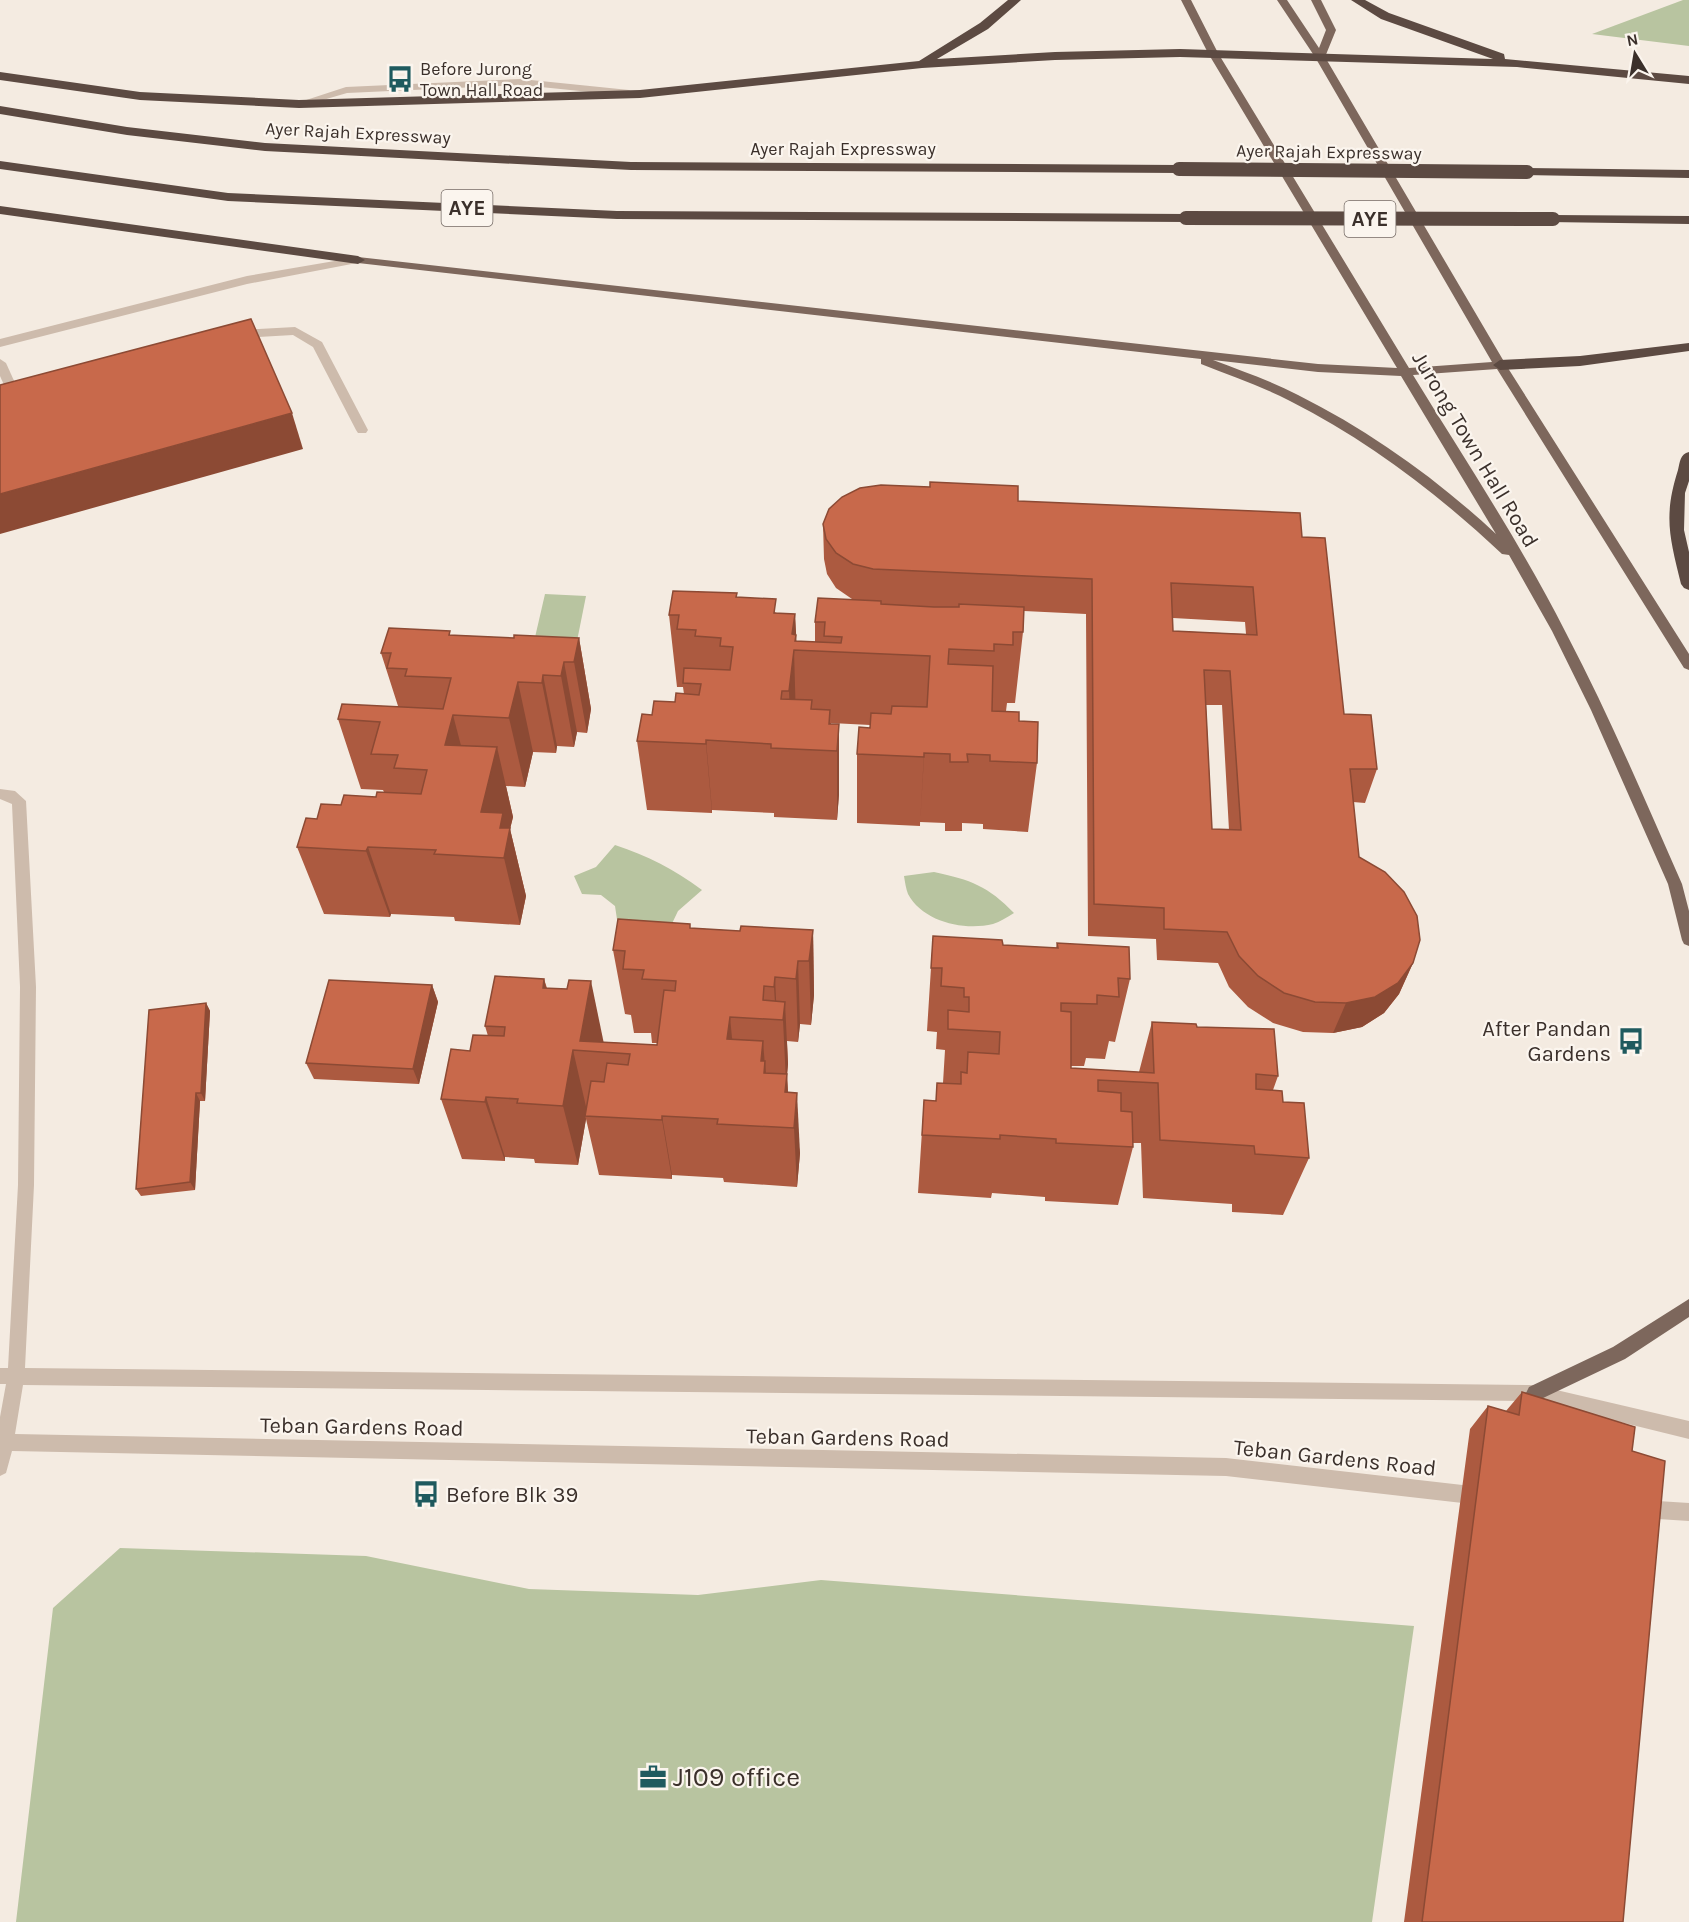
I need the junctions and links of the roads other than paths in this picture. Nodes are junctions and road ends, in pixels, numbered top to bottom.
1 (1015, 0) edge
2 (1186, 0) edge
3 (1282, 0) edge
4 (1316, 0) edge
5 (1357, 0) edge
6 (1213, 53) junction
7 (1320, 57) junction
8 (1517, 63) junction
9 (922, 64) junction
10 (0, 76) edge
11 (1689, 80) edge
12 (0, 110) edge
13 (0, 165) edge
14 (1689, 174) edge
15 (0, 210) edge
16 (1689, 219) edge
17 (358, 260) junction
18 (228, 337) edge
19 (0, 343) edge
20 (1689, 348) edge
21 (1188, 354) junction
22 (0, 363) edge
23 (1500, 365) junction
24 (1405, 372) junction
25 (0, 397) edge
26 (362, 430) dead end
27 (1689, 457) edge
28 (1522, 566) junction
29 (1689, 584) edge
30 (1689, 665) edge
31 (0, 794) edge
32 (1689, 940) edge
33 (1689, 1307) edge
34 (8, 1376) edge
35 (1535, 1393) junction
36 (1689, 1430) edge
37 (2, 1442) edge
38 (0, 1467) edge
39 (1502, 1498) edge
40 (1630, 1509) edge
41 (1689, 1512) edge

1 - 9 highway
2 - 6 main road, Jurong Town Hall Road
3 - 7 main road
4 - 7 main road
5 - 8 highway
6 - 7 highway
6 - 9 highway
6 - 24 main road, Jurong Town Hall Road
7 - 8 highway
7 - 23 main road
8 - 11 highway
9 - 10 highway
12 - 14 highway, Ayer Rajah Expressway / AYE, bridge
13 - 16 highway, AYE, bridge
15 - 17 highway
17 - 19 street
17 - 21 main road
18 - 26 street
20 - 23 highway
21 - 24 main road
21 - 28 main road
22 - 25 street
23 - 24 main road
23 - 30 main road
24 - 28 main road, Jurong Town Hall Road
27 - 29 highway
28 - 32 main road, Jurong Town Hall Road
31 - 34 street
33 - 35 main road
34 - 35 street, Teban Gardens Road
34 - 37 street
35 - 36 street, Teban Gardens Road
37 - 38 street
37 - 39 street, Teban Gardens Road
40 - 41 street

